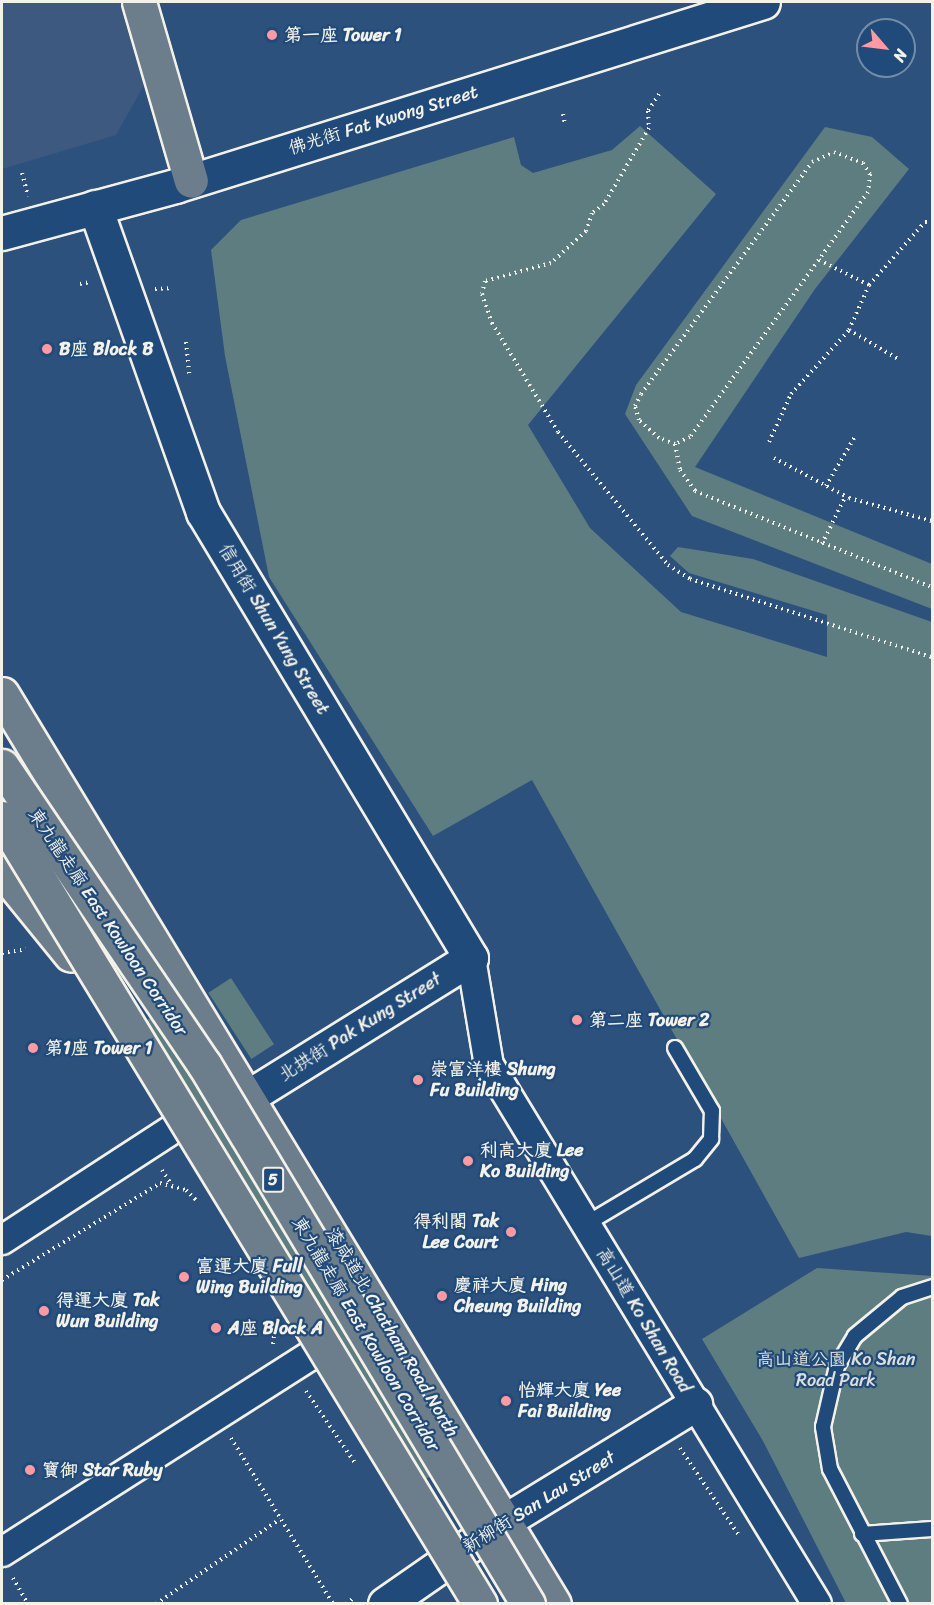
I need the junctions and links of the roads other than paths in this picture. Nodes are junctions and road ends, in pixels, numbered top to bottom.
1 (139, 2) edge
2 (763, 2) edge
3 (190, 181) junction
4 (95, 207) junction
5 (2, 233) edge
6 (2, 694) edge
7 (2, 766) edge
8 (2, 818) edge
9 (2, 870) edge
10 (471, 958) junction
11 (480, 1033) joint
12 (675, 1048) dead end
13 (248, 1096) junction
14 (173, 1129) junction
15 (586, 1224) junction
16 (2, 1240) edge
17 (931, 1290) edge
18 (311, 1354) junction
19 (695, 1404) junction
20 (506, 1521) junction
21 (933, 1529) edge
22 (862, 1534) junction
23 (10, 1559) edge
24 (440, 1566) junction
25 (385, 1604) edge
26 (462, 1604) edge
27 (480, 1604) edge
28 (528, 1604) edge
29 (554, 1604) edge
30 (817, 1604) edge
31 (900, 1604) edge

1 - 3 main road
2 - 3 street, 佛光街 Fat Kwong Street
3 - 4 street, 佛光街 Fat Kwong Street
4 - 5 street, 佛光街 Fat Kwong Street
4 - 10 street, 信用街 Shun Yung Street
6 - 13 main road, 漆咸道北 Chatham Road North
7 - 28 main road, 東九龍走廊 East Kowloon Corridor / 5, bridge
8 - 27 main road, 東九龍走廊 East Kowloon Corridor / 5, bridge
9 - 14 main road
10 - 11 street, 信用街 Shun Yung Street
10 - 13 street, 北拱街 Pak Kung Street
11 - 15 street, 高山道 Ko Shan Road
12 - 15 lane
13 - 20 main road, 漆咸道北 Chatham Road North
14 - 16 street
14 - 18 main road
15 - 19 street, 高山道 Ko Shan Road
17 - 22 lane
18 - 23 street
18 - 24 main road
19 - 20 street, 新柳街 San Lau Street
19 - 30 street, 高山道 Ko Shan Road
20 - 24 street, 新柳街 San Lau Street
20 - 29 main road, 漆咸道北 Chatham Road North
21 - 22 lane
22 - 31 lane
24 - 25 street, 新柳街 San Lau Street
24 - 26 main road

